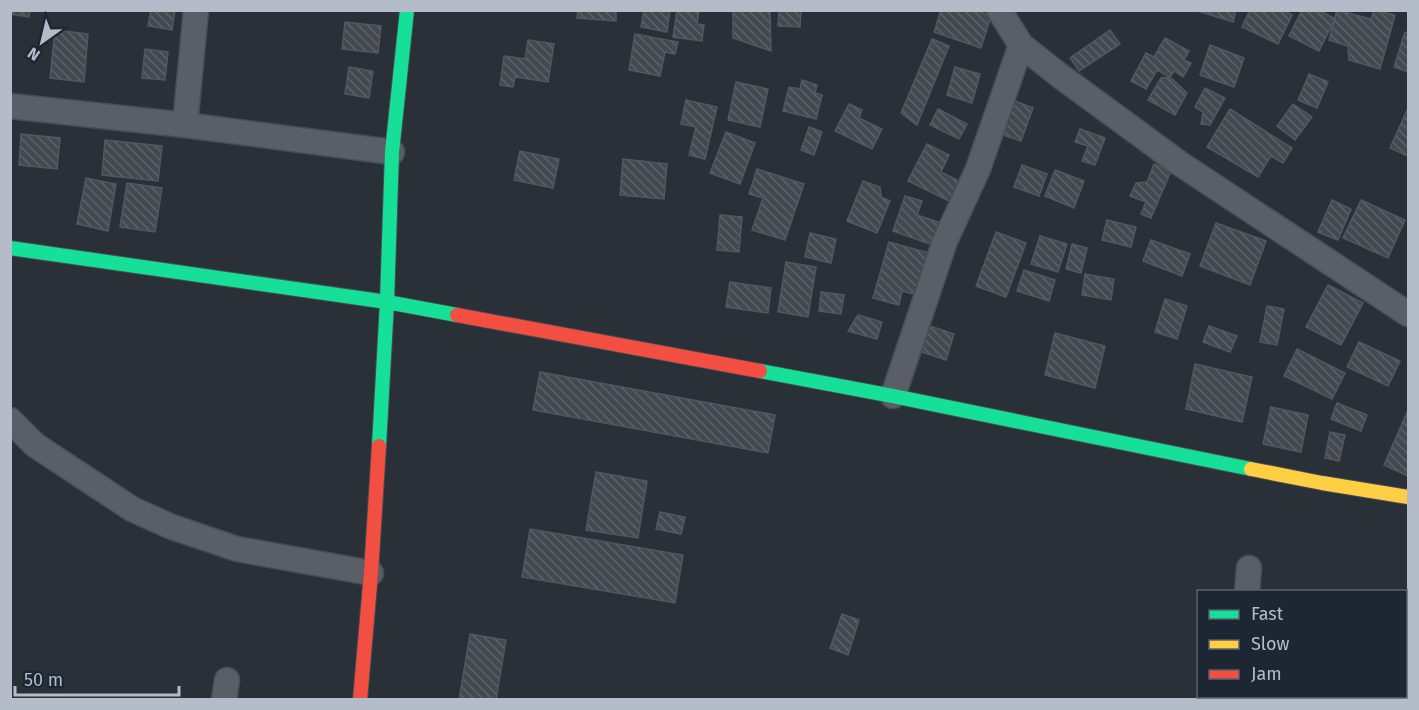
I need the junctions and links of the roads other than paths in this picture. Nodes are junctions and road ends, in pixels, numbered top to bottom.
1 (196, 10) edge
2 (407, 10) edge
3 (999, 10) edge
4 (1021, 45) junction
5 (10, 106) edge
6 (185, 125) junction
7 (392, 152) junction
8 (10, 248) edge
9 (387, 302) junction
10 (1408, 314) edge
11 (893, 396) junction
12 (10, 420) edge
13 (1408, 497) edge
14 (371, 573) junction
15 (360, 699) edge

1 - 6 street
2 - 7 street
3 - 4 street
4 - 10 street
4 - 11 street
5 - 6 street
6 - 7 street
7 - 9 street
8 - 9 street
9 - 11 street
9 - 14 street
11 - 13 street
12 - 14 street
14 - 15 street

